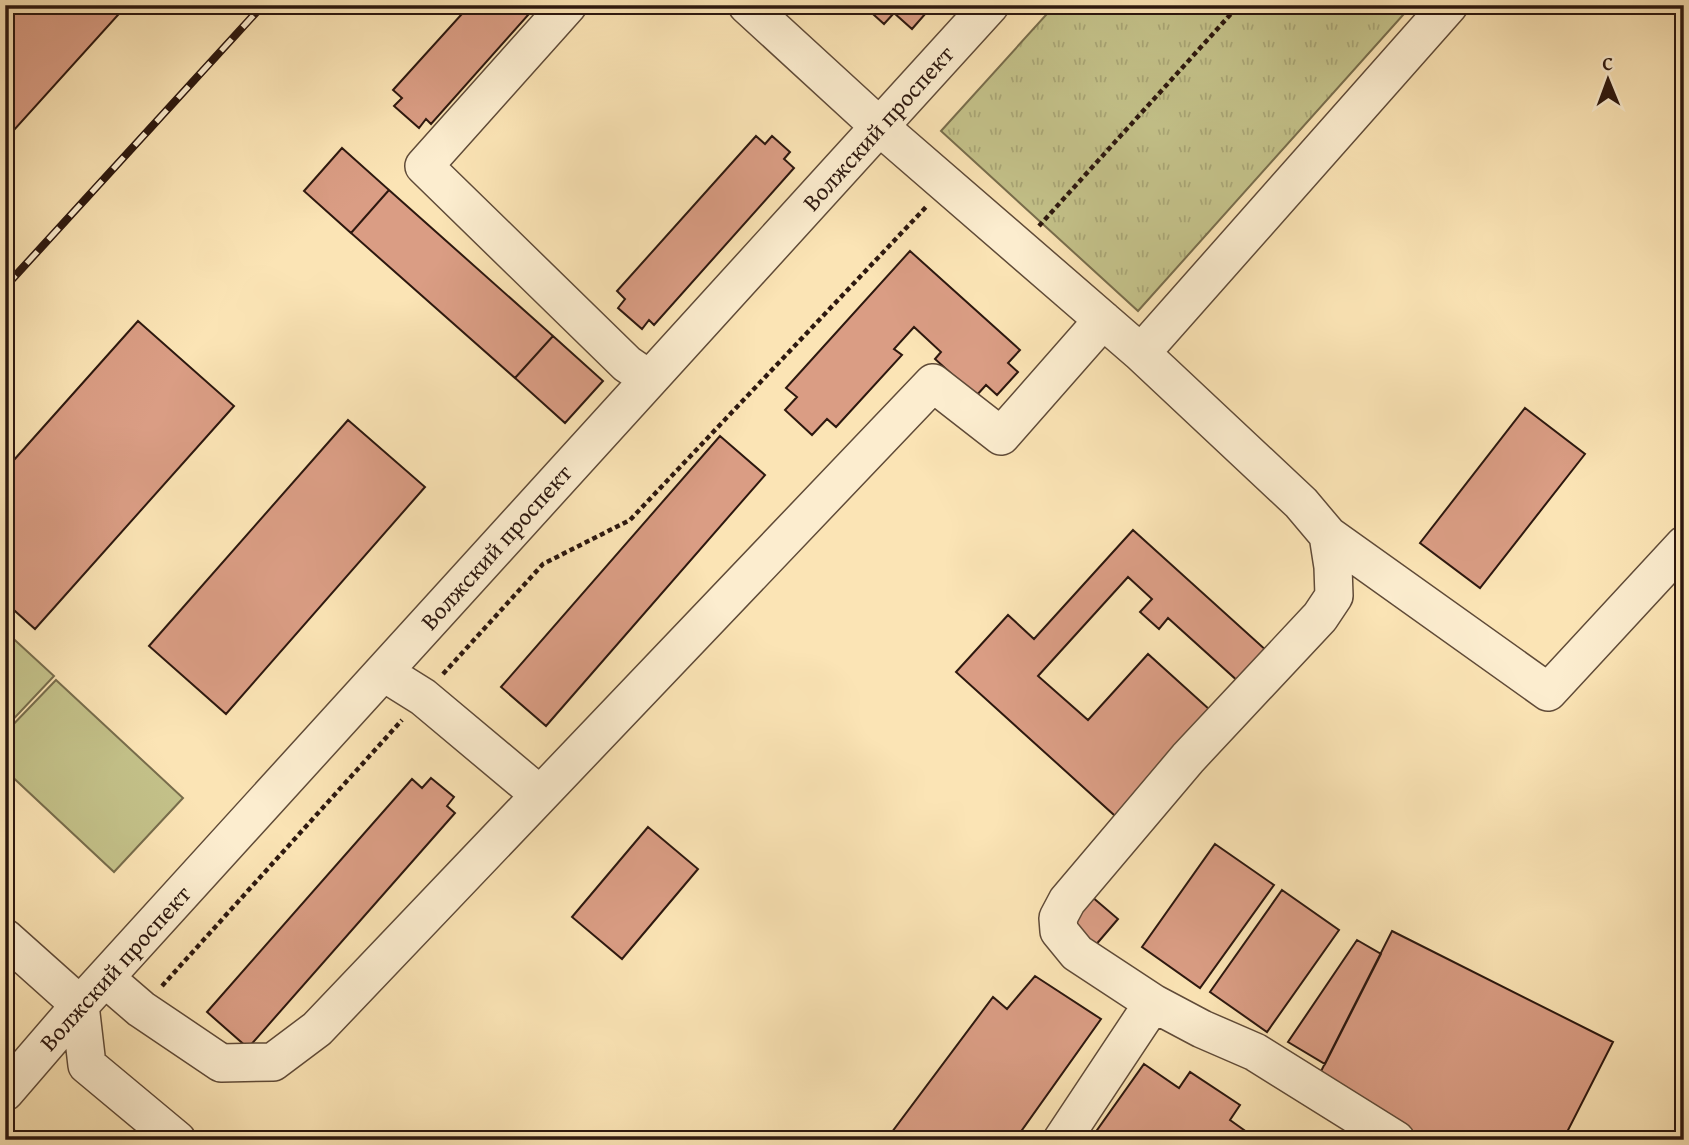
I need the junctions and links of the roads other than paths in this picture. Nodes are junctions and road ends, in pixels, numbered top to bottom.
1 (568, 5) edge
2 (747, 5) edge
3 (990, 5) edge
4 (1449, 5) edge
5 (880, 127) junction
6 (1103, 320) junction
7 (1141, 353) junction
8 (649, 379) junction
9 (1328, 535) junction
10 (1684, 545) edge
11 (383, 671) junction
12 (540, 795) junction
13 (5, 938) edge
14 (105, 978) junction
15 (1153, 1003) junction
16 (80, 1005) junction
17 (5, 1092) edge
18 (173, 1137) edge
19 (1062, 1140) edge
20 (1396, 1140) edge

1 - 8 street
2 - 5 street
3 - 5 street, Волжский проспект
4 - 7 street
5 - 6 street
5 - 8 street, Волжский проспект
6 - 7 street
6 - 12 street
7 - 9 street
8 - 11 street, Волжский проспект
9 - 10 street
9 - 15 street
11 - 12 street
11 - 14 street, Волжский проспект
12 - 14 street
13 - 16 street
14 - 16 street, Волжский проспект
15 - 19 street
15 - 20 street
16 - 17 street, Волжский проспект
16 - 18 street

